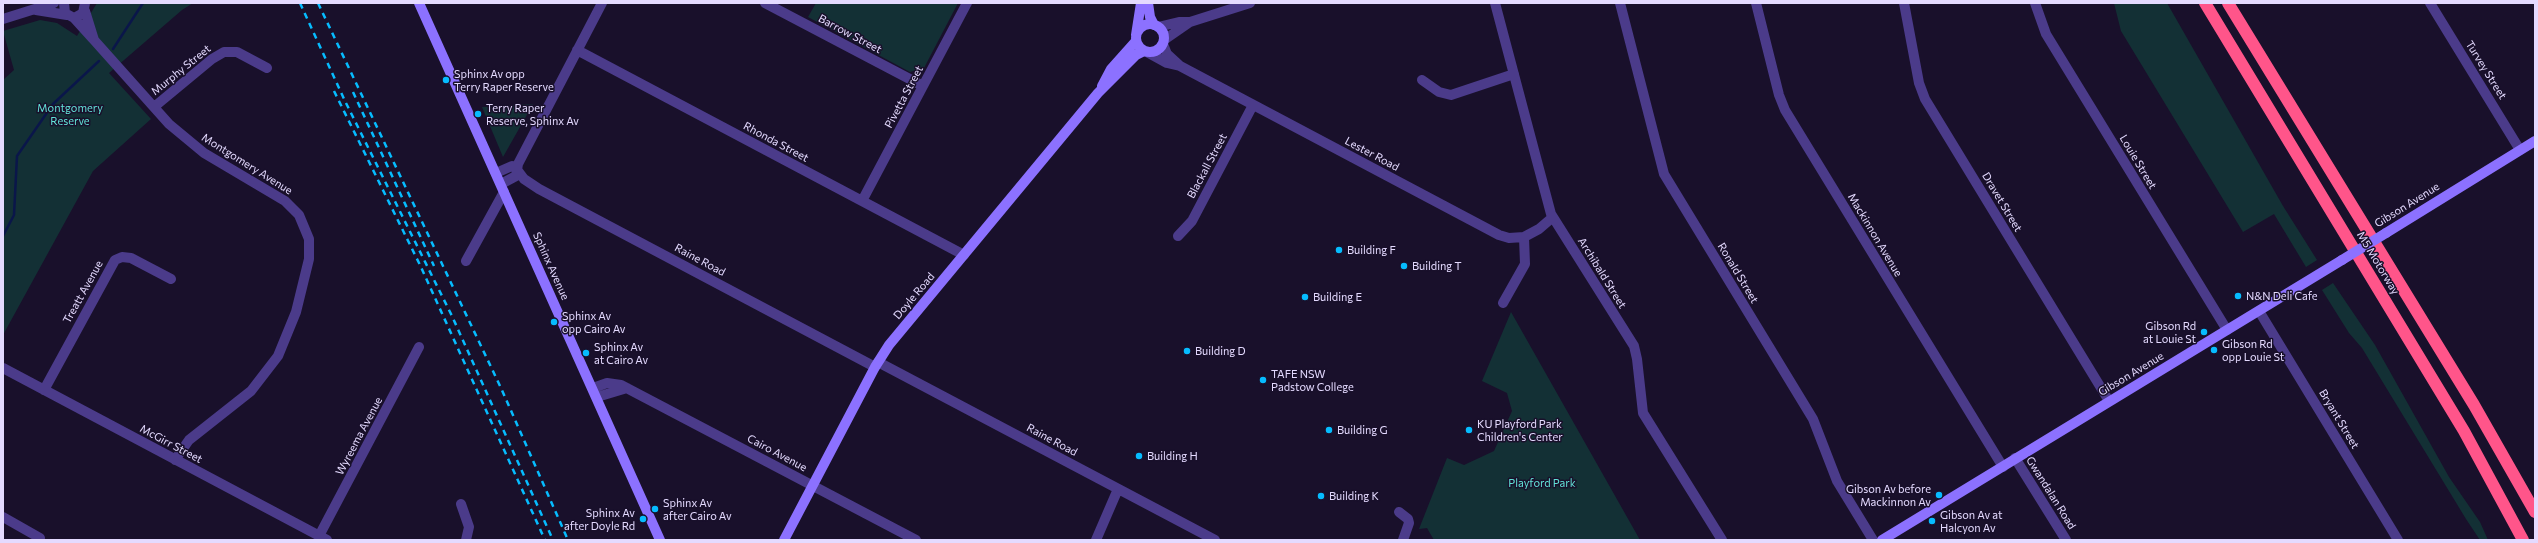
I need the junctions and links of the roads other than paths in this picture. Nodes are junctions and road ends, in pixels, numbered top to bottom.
1 (54, 3) edge
2 (64, 3) edge
3 (419, 3) edge
4 (602, 3) edge
5 (765, 3) edge
6 (966, 3) edge
7 (1141, 3) edge
8 (1148, 3) edge
9 (1250, 3) edge
10 (1495, 3) edge
11 (1620, 3) edge
12 (1756, 3) edge
13 (1904, 3) edge
14 (2036, 3) edge
15 (2205, 3) edge
16 (2228, 3) edge
17 (2430, 3) edge
18 (85, 7) edge
19 (34, 10) junction
20 (71, 16) junction
21 (3, 19) edge
22 (1190, 22) junction
23 (1156, 26) junction
24 (1136, 38) junction
25 (1163, 42) junction
26 (97, 43) junction
27 (577, 50) junction
28 (1145, 52) junction
29 (1180, 66) junction
30 (267, 68) dead end
31 (1514, 74) junction
32 (1422, 80) dead end
33 (923, 86) junction
34 (1098, 92) junction
35 (1253, 105) junction
36 (154, 107) junction
37 (2535, 141) edge
38 (2520, 150) junction
39 (517, 169) junction
40 (496, 173) junction
41 (503, 188) junction
42 (862, 201) junction
43 (1553, 217) junction
44 (1178, 236) dead end
45 (1524, 237) junction
46 (964, 255) junction
47 (466, 261) dead end
48 (171, 279) dead end
49 (1503, 303) dead end
50 (2259, 310) junction
51 (2227, 330) junction
52 (419, 347) dead end
53 (876, 364) junction
54 (3, 368) edge
55 (44, 390) junction
56 (595, 393) junction
57 (2109, 401) junction
58 (2016, 458) junction
59 (175, 460) junction
60 (2003, 466) junction
61 (813, 485) junction
62 (1118, 489) junction
63 (461, 504) dead end
64 (1399, 512) dead end
65 (2535, 512) edge
66 (3, 517) edge
67 (40, 538) dead end
68 (323, 538) edge
69 (2522, 539) edge
70 (466, 540) edge
71 (660, 540) edge
72 (784, 540) edge
73 (916, 540) edge
74 (1096, 540) edge
75 (1215, 540) edge
76 (1403, 540) edge
77 (1722, 540) edge
78 (1873, 540) edge
79 (1882, 540) edge
80 (2066, 540) edge
81 (2398, 540) edge

1 - 19 street
2 - 20 street
3 - 40 street, Sphinx Avenue
4 - 27 street
5 - 33 street, Barrow Street
6 - 33 street, Pivetta Street
7 - 24 street
8 - 23 street
9 - 22 street
10 - 31 street, Archibald Street
11 - 78 street, Ronald Street
12 - 60 street, Mackinnon Avenue
13 - 57 street, Dravet Street
14 - 51 street, Louie Street
15 - 69 highway, M5 Motorway
16 - 65 highway, M5 Motorway
17 - 38 street, Turvey Street
18 - 20 street
18 - 26 street, Montgomery Avenue
19 - 20 street
19 - 21 street
20 - 26 street, Montgomery Avenue
22 - 23 street
22 - 25 street
23 - 24 street
23 - 25 street
24 - 28 street
24 - 34 street, Doyle Road
25 - 28 street
25 - 29 street, Lester Road
26 - 36 street, Montgomery Avenue
27 - 39 street
27 - 42 street, Rhonda Street
28 - 29 street, Lester Road
28 - 34 street, Doyle Road
29 - 35 street, Lester Road
30 - 36 street, Murphy Street
31 - 32 street
31 - 43 street, Archibald Street
33 - 42 street, Pivetta Street
34 - 46 street, Doyle Road
35 - 44 street, Blackall Street
35 - 45 street, Lester Road
36 - 59 street, Montgomery Avenue
37 - 38 street, Gibson Avenue
38 - 50 street, Gibson Avenue, bridge
39 - 40 street
39 - 41 street
39 - 53 street, Raine Road
40 - 41 street, Sphinx Avenue
41 - 47 street
41 - 56 street, Sphinx Avenue
42 - 46 street, Rhonda Street
43 - 45 street
43 - 77 street, Archibald Street
45 - 49 street
46 - 53 street, Doyle Road
48 - 55 street, Treatt Avenue
50 - 51 street, Gibson Avenue
50 - 81 street, Bryant Street
51 - 57 street, Gibson Avenue
52 - 68 street, Wyreema Avenue
53 - 61 street, Doyle Road
53 - 62 street, Raine Road
54 - 55 street, McGirr Street
55 - 59 street, McGirr Street
56 - 61 street, Cairo Avenue
56 - 71 street, Sphinx Avenue
57 - 58 street, Gibson Avenue
58 - 60 street, Gibson Avenue
58 - 80 street, Gwandalan Road
59 - 68 street, McGirr Street
60 - 79 street, Gibson Avenue
61 - 72 street, Doyle Road
61 - 73 street, Cairo Avenue
62 - 74 street
62 - 75 street, Raine Road
63 - 70 street
64 - 76 street
66 - 67 street

